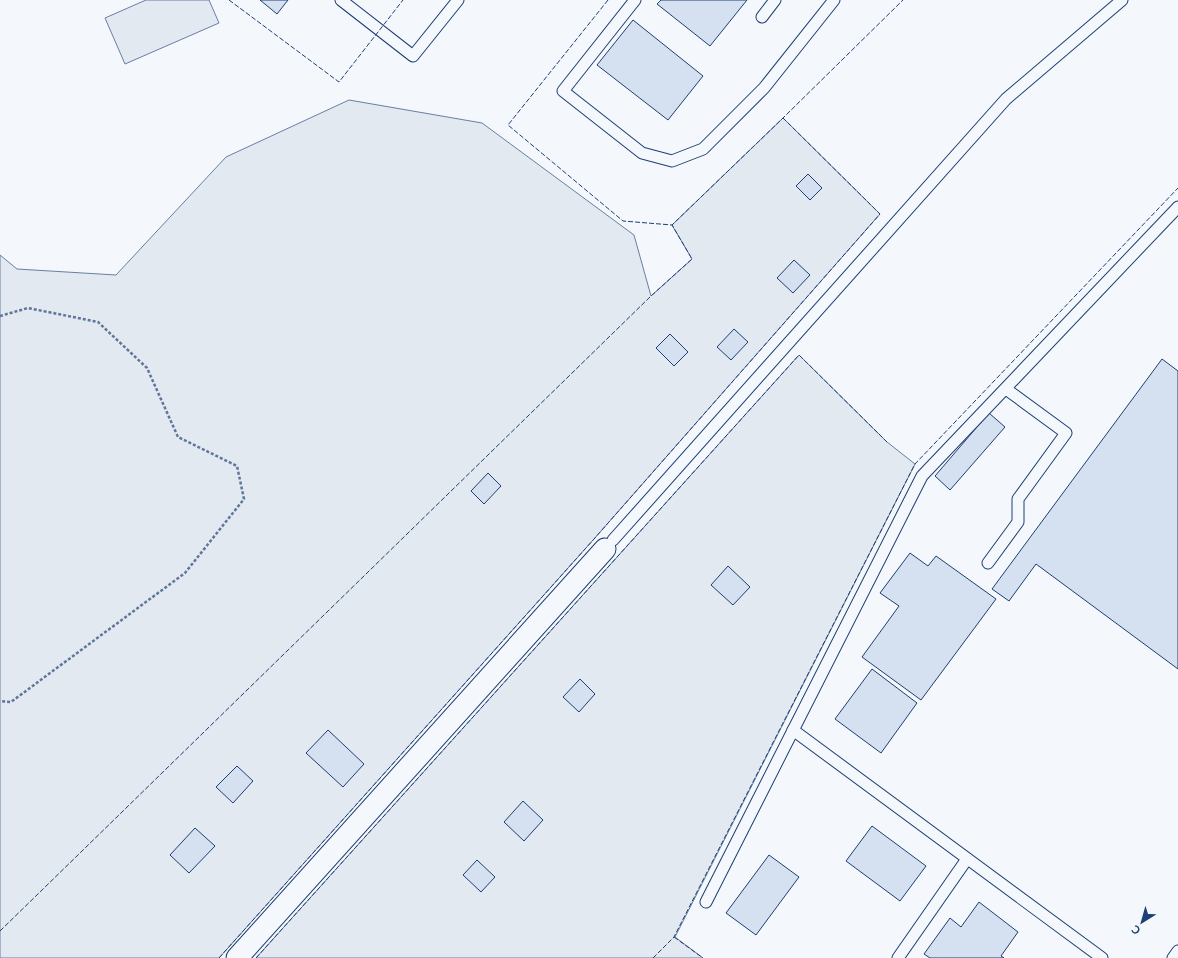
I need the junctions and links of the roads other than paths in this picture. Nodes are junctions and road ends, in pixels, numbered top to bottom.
1 (341, 0) edge
2 (458, 0) edge
3 (634, 0) edge
4 (775, 0) edge
5 (834, 0) edge
6 (1122, 0) edge
7 (762, 17) dead end
8 (1178, 207) edge
9 (1006, 389) junction
10 (609, 545) joint
11 (988, 563) dead end
12 (793, 730) junction
13 (967, 858) junction
14 (706, 902) dead end
15 (1178, 951) edge
16 (237, 958) edge
17 (898, 958) edge
18 (1102, 958) edge
19 (1173, 958) edge

1 - 2 lane
3 - 5 lane
4 - 7 lane
6 - 10 lane
8 - 9 lane
9 - 11 lane
9 - 12 lane
10 - 16 street
12 - 13 lane
12 - 14 lane
13 - 17 lane
13 - 18 lane
15 - 19 lane

